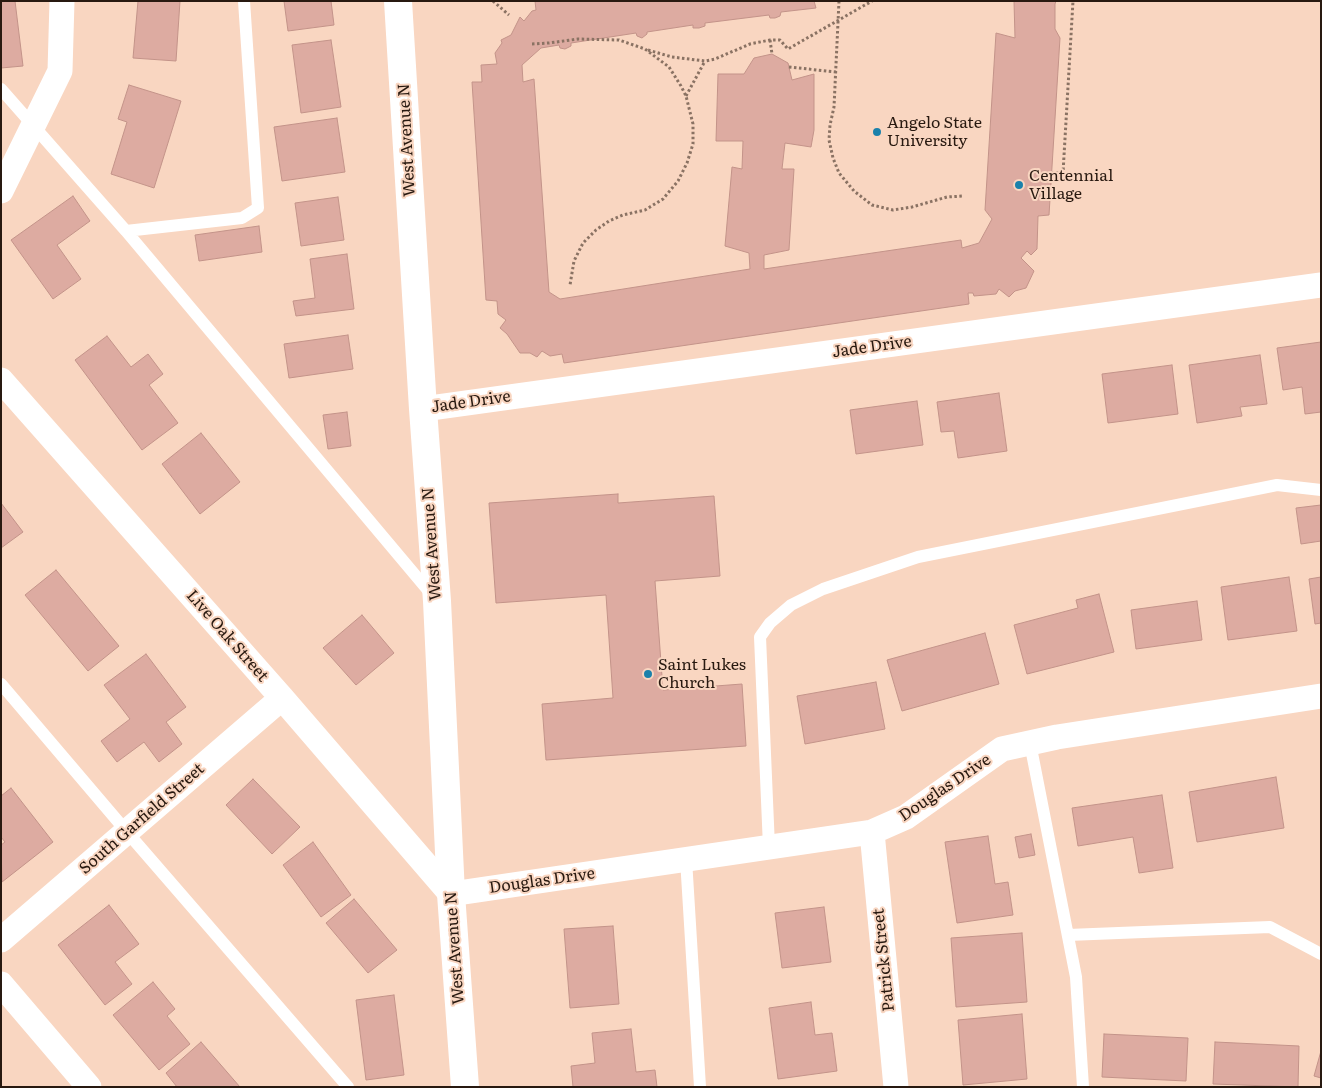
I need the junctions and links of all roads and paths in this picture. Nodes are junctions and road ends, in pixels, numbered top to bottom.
1 (62, 1) edge
2 (244, 1) edge
3 (398, 1) edge
4 (493, 1) edge
5 (839, 1) edge
6 (872, 1) edge
7 (1073, 1) edge
8 (509, 15) dead end
9 (838, 21) junction
10 (770, 40) junction
11 (532, 44) dead end
12 (645, 49) junction
13 (772, 54) dead end
14 (705, 61) junction
15 (789, 67) dead end
16 (836, 72) junction
17 (1, 89) edge
18 (686, 96) junction
19 (33, 126) junction
20 (1051, 173) dead end
21 (1, 191) edge
22 (963, 196) dead end
23 (126, 231) junction
24 (570, 285) dead end
25 (1321, 285) edge
26 (1, 380) edge
27 (423, 409) junction
28 (1321, 490) edge
29 (437, 601) junction
30 (1, 684) edge
31 (1321, 696) edge
32 (282, 698) junction
33 (1030, 743) junction
34 (127, 832) junction
35 (872, 832) junction
36 (769, 847) junction
37 (686, 859) junction
38 (451, 894) junction
39 (1068, 935) junction
40 (1, 940) edge
41 (1321, 954) edge
42 (1, 984) edge
43 (89, 1087) edge
44 (348, 1087) edge
45 (466, 1087) edge
46 (700, 1087) edge
47 (896, 1087) edge
48 (1083, 1087) edge

1 - 19 street
2 - 23 lane
3 - 27 main road, West Avenue N
4 - 8 path
5 - 9 path
6 - 9 path
7 - 20 path
9 - 10 path
9 - 16 path
10 - 13 path
10 - 14 path
11 - 12 path
12 - 14 path
12 - 18 path
14 - 18 path
15 - 16 path
16 - 22 path
17 - 19 lane
18 - 24 path
19 - 21 street
19 - 23 lane
23 - 29 lane
25 - 27 street, Jade Drive
26 - 32 street, Live Oak Street
27 - 29 main road, West Avenue N
28 - 36 lane
29 - 38 main road, West Avenue N
30 - 34 lane
31 - 33 street, Douglas Drive
32 - 34 street, South Garfield Street
32 - 38 street, Live Oak Street
33 - 35 street, Douglas Drive
33 - 39 lane
34 - 40 street, South Garfield Street
34 - 44 lane
35 - 36 street, Douglas Drive
35 - 47 street, Patrick Street
36 - 37 street, Douglas Drive
37 - 38 street, Douglas Drive
37 - 46 lane
38 - 45 main road, West Avenue N
39 - 41 lane
39 - 48 lane
42 - 43 street

